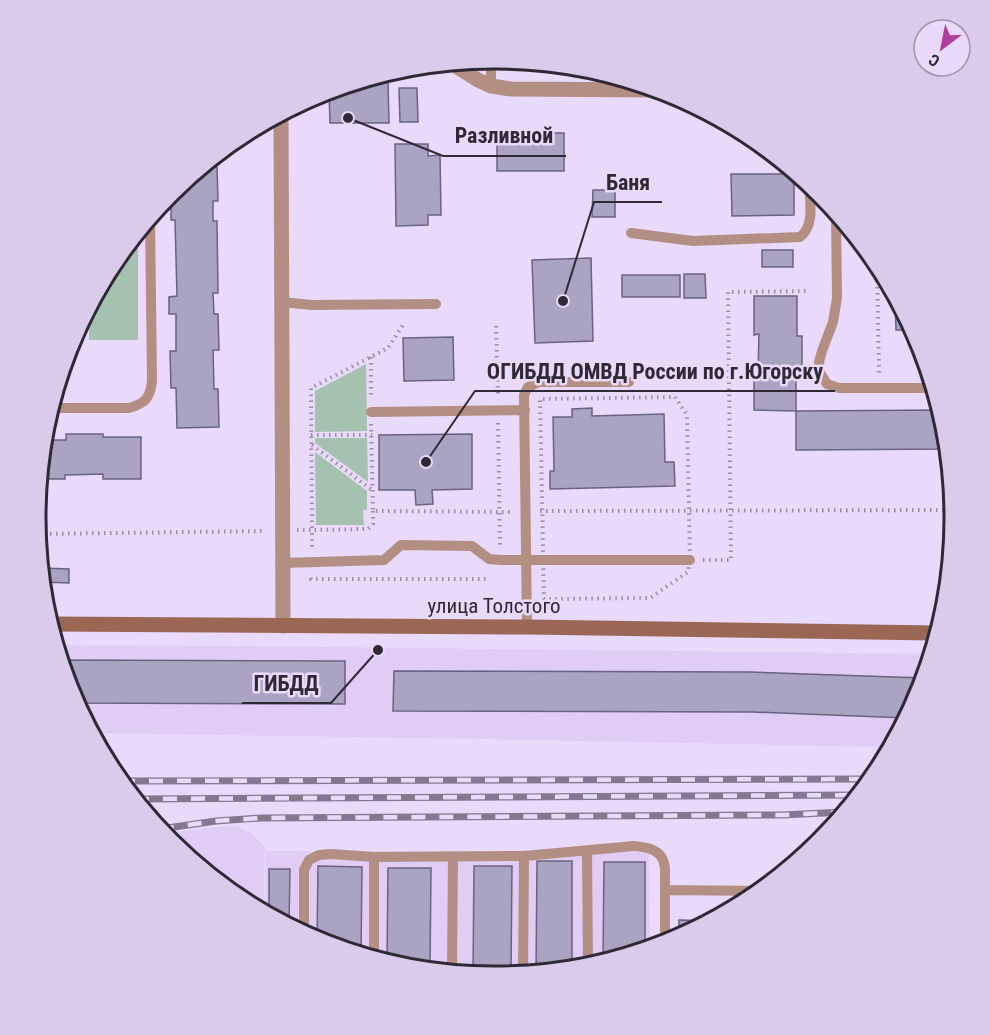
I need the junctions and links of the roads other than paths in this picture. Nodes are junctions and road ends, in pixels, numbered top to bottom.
1 (491, 69) edge
2 (463, 70) edge
3 (491, 86) junction
4 (629, 90) edge
5 (281, 124) edge
6 (810, 198) edge
7 (836, 227) edge
8 (150, 231) edge
9 (631, 233) dead end
10 (282, 302) junction
11 (436, 304) dead end
12 (629, 381) dead end
13 (924, 388) edge
14 (60, 408) edge
15 (525, 410) junction
16 (371, 412) road end
17 (527, 560) junction
18 (690, 560) road end
19 (283, 563) junction
20 (60, 624) edge
21 (283, 626) junction
22 (528, 627) junction
23 (928, 633) edge
24 (587, 851) junction
25 (524, 856) junction
26 (374, 857) junction
27 (453, 857) junction
28 (665, 890) junction
29 (743, 891) edge
30 (304, 923) edge
31 (665, 933) edge
32 (374, 949) edge
33 (588, 956) edge
34 (452, 964) edge
35 (523, 965) edge

1 - 3 lane
2 - 3 street
3 - 4 street
5 - 10 street
6 - 9 lane
7 - 13 lane
8 - 14 lane
10 - 11 lane
10 - 19 street
12 - 15 lane
15 - 16 lane
15 - 17 lane
17 - 18 lane
17 - 19 lane
17 - 22 lane
19 - 21 street
20 - 21 street, улица Толстого
21 - 22 street, улица Толстого
22 - 23 street, улица Толстого
24 - 25 lane
24 - 28 lane
24 - 33 lane
25 - 27 lane
25 - 35 lane
26 - 27 lane
26 - 30 lane
26 - 32 lane
27 - 34 lane
28 - 29 lane
28 - 31 lane

